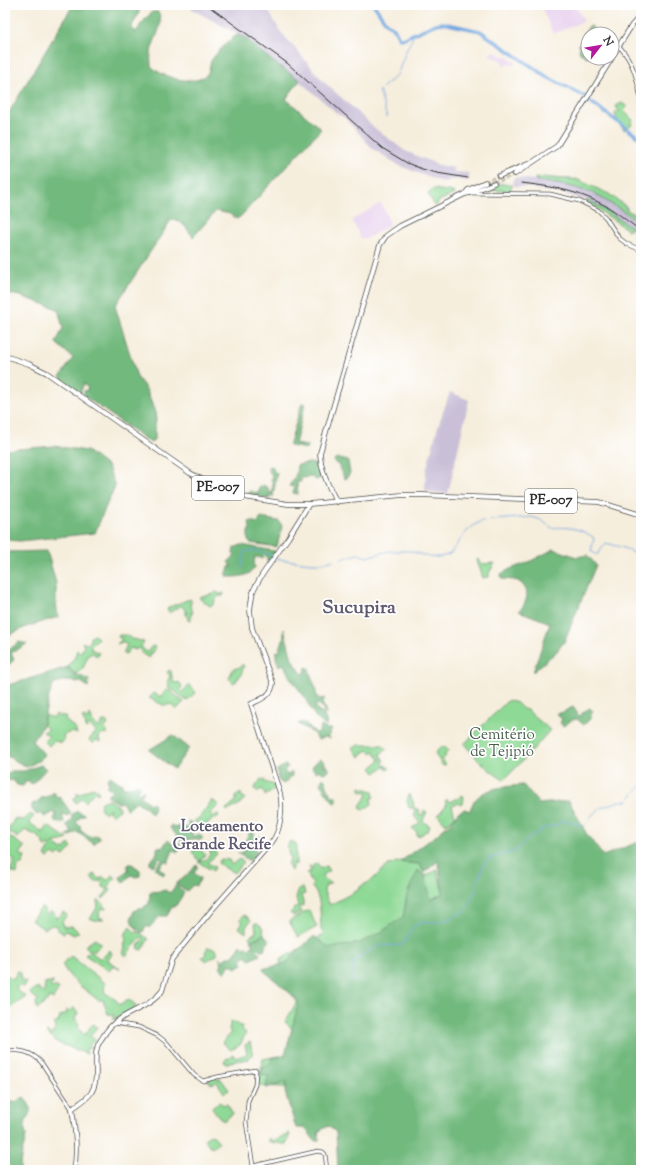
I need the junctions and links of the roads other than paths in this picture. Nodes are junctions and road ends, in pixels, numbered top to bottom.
1 (641, 15) edge
2 (620, 44) edge
3 (620, 47) edge
4 (607, 66) edge
5 (641, 100) edge
6 (528, 164) junction
7 (515, 174) tunnel mouth
8 (499, 176) tunnel mouth
9 (485, 182) tunnel mouth
10 (494, 183) tunnel mouth
11 (465, 194) junction
12 (470, 194) junction
13 (641, 250) edge
14 (5, 356) edge
15 (337, 502) junction
16 (309, 504) junction
17 (641, 515) edge
18 (114, 1023) junction
19 (5, 1050) edge
20 (72, 1109) junction
21 (74, 1170) edge
22 (328, 1170) edge

1 - 2 main road
3 - 5 street
4 - 6 main road
6 - 7 main road
6 - 8 main road
9 - 11 main road
10 - 12 main road
11 - 12 main road
11 - 15 main road
12 - 13 street
14 - 16 main road, PE-007
15 - 16 main road, PE-007
15 - 17 main road, PE-007
16 - 18 main road
18 - 20 main road
18 - 22 street
19 - 20 street
20 - 21 main road

